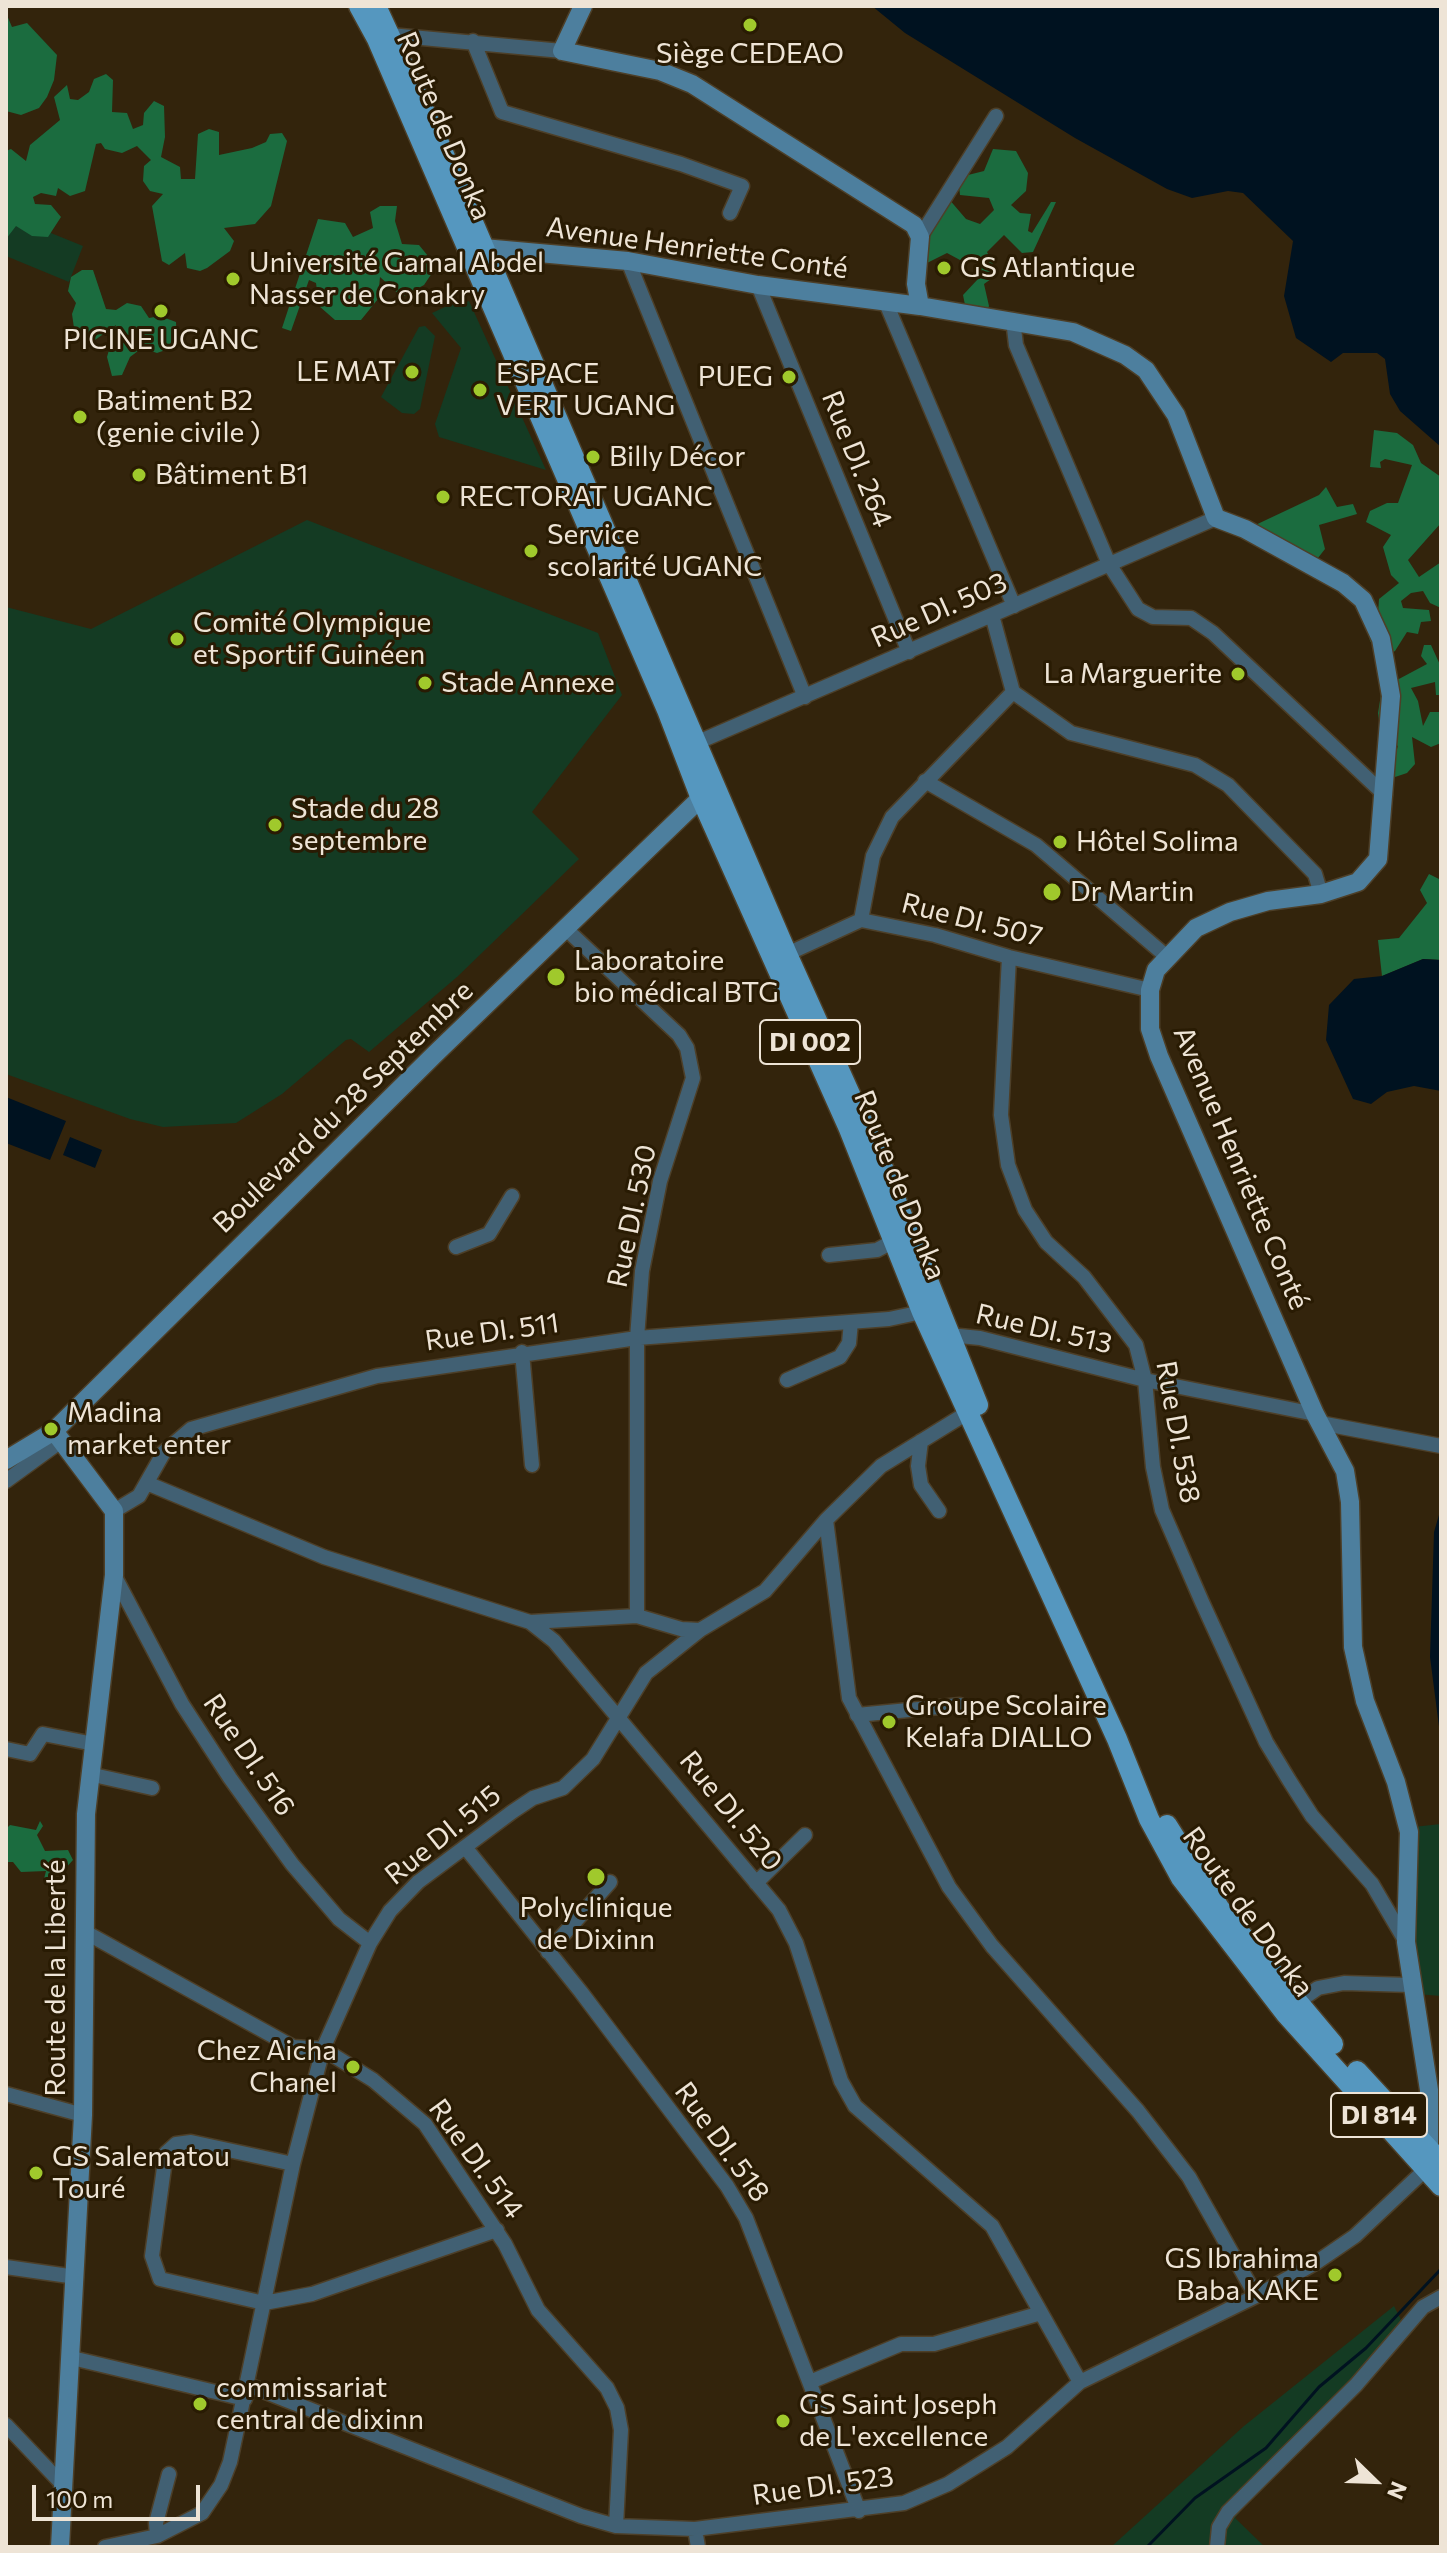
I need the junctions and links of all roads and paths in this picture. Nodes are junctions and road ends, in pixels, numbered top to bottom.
1 (359, 6) edge
2 (376, 6) edge
3 (583, 6) edge
4 (390, 35) junction
5 (473, 41) junction
6 (562, 51) junction
7 (996, 116) dead end
8 (730, 213) dead end
9 (920, 237) junction
10 (474, 247) junction
11 (628, 261) junction
12 (758, 285) junction
13 (886, 303) junction
14 (920, 306) junction
15 (1013, 320) junction
16 (1216, 518) junction
17 (1109, 564) junction
18 (1014, 606) junction
19 (992, 615) junction
20 (909, 652) junction
21 (1013, 692) junction
22 (805, 697) junction
23 (689, 746) junction
24 (925, 781) junction
25 (707, 791) junction
26 (1385, 795) junction
27 (1321, 894) junction
28 (861, 920) junction
29 (566, 929) junction
30 (787, 954) junction
31 (1166, 956) junction
32 (1009, 957) junction
33 (1150, 990) junction
34 (512, 1196) dead end
35 (892, 1242) junction
36 (456, 1247) dead end
37 (829, 1255) dead end
38 (922, 1312) junction
39 (851, 1322) junction
40 (949, 1335) junction
41 (637, 1338) junction
42 (522, 1352) junction
43 (787, 1380) dead end
44 (1145, 1380) junction
45 (967, 1413) junction
46 (1318, 1418) junction
47 (58, 1436) junction
48 (921, 1441) junction
49 (1441, 1446) edge
50 (6, 1460) edge
51 (532, 1465) dead end
52 (6, 1481) edge
53 (149, 1484) junction
54 (114, 1511) junction
55 (939, 1511) dead end
56 (826, 1520) junction
57 (114, 1575) junction
58 (637, 1616) junction
59 (530, 1622) junction
60 (700, 1630) junction
61 (960, 1705) dead end
62 (619, 1715) junction
63 (857, 1715) junction
64 (94, 1744) junction
65 (6, 1749) edge
66 (89, 1774) junction
67 (152, 1788) dead end
68 (805, 1835) dead end
69 (465, 1847) junction
70 (610, 1882) dead end
71 (756, 1883) junction
72 (85, 1932) junction
73 (1406, 1942) junction
74 (370, 1943) junction
75 (548, 1952) junction
76 (1410, 1985) junction
77 (1298, 2002) junction
78 (1321, 2041) junction
79 (323, 2049) junction
80 (6, 2094) edge
81 (83, 2115) junction
82 (1433, 2160) edge
83 (293, 2164) junction
84 (1441, 2186) edge
85 (497, 2230) junction
86 (6, 2267) edge
87 (76, 2277) junction
88 (1256, 2296) junction
89 (1441, 2297) edge
90 (264, 2303) junction
91 (1041, 2313) junction
92 (72, 2358) junction
93 (810, 2382) junction
94 (1080, 2382) junction
95 (246, 2392) junction
96 (6, 2425) edge
97 (169, 2474) dead end
98 (65, 2487) junction
99 (859, 2511) junction
100 (616, 2526) junction
101 (695, 2529) junction
102 (157, 2536) junction
103 (60, 2547) edge
104 (105, 2547) edge
105 (698, 2547) edge
106 (1217, 2547) edge

1 - 10 main road, Route de Donka / DI 002
2 - 4 main road, Route de Donka / DI 002
3 - 6 main road
4 - 5 street
4 - 10 main road, Route de Donka / DI 002
5 - 6 street
5 - 8 street
6 - 9 main road
7 - 9 street
9 - 14 main road
10 - 11 main road, Avenue Henriette Conté
10 - 23 main road, Route de Donka / DI 002
11 - 12 main road, Avenue Henriette Conté
11 - 22 street
12 - 13 main road, Avenue Henriette Conté
12 - 20 street, Rue DI. 264
13 - 14 main road, Avenue Henriette Conté
13 - 18 street
14 - 15 main road, Avenue Henriette Conté
15 - 16 main road, Avenue Henriette Conté
15 - 17 street
16 - 17 street, Rue DI. 503
16 - 26 main road, Avenue Henriette Conté
17 - 18 street, Rue DI. 503
17 - 26 street
18 - 19 street, Rue DI. 503
19 - 20 street, Rue DI. 503
19 - 21 street
20 - 22 street, Rue DI. 503
21 - 24 street
21 - 27 street
22 - 23 street, Rue DI. 503
23 - 25 main road, Route de Donka / DI 002
24 - 28 street
24 - 31 street
25 - 29 main road, Boulevard du 28 Septembre
25 - 30 main road, Route de Donka / DI 002
25 - 35 main road, Route de Donka / DI 002
26 - 27 main road, Avenue Henriette Conté
27 - 31 main road, Avenue Henriette Conté
28 - 30 street, Rue DI. 507
28 - 32 street, Rue DI. 507
29 - 41 street, Rue DI. 530
29 - 47 main road, Boulevard du 28 Septembre
30 - 40 main road, Route de Donka / DI 002
31 - 33 main road, Avenue Henriette Conté
32 - 33 street, Rue DI. 507
32 - 44 street, Rue DI. 538
33 - 46 main road, Avenue Henriette Conté
34 - 36 street
35 - 37 street
35 - 38 main road, Route de Donka / DI 002
38 - 39 street, Rue DI. 511
38 - 45 main road, Route de Donka / DI 002
39 - 41 street, Rue DI. 511
39 - 43 street
40 - 44 street, Rue DI. 513
40 - 77 main road, Route de Donka / DI 002
41 - 42 street, Rue DI. 511
41 - 58 street, Rue DI. 530
42 - 51 street
42 - 53 street, Rue DI. 511
44 - 46 street, Rue DI. 513
44 - 73 street, Rue DI. 538
45 - 48 street, Rue DI. 515
45 - 78 main road, Route de Donka / DI 002
46 - 49 street, Rue DI. 513
46 - 73 main road, Avenue Henriette Conté
47 - 50 main road, Boulevard du 28 Septembre
47 - 52 street
47 - 54 main road
48 - 55 street
48 - 56 street, Rue DI. 515
53 - 54 street, Rue DI. 511
53 - 59 street, Rue DI. 520
54 - 57 main road, Route de la Liberté
56 - 60 street, Rue DI. 515
56 - 63 street
57 - 64 main road, Route de la Liberté
57 - 74 street, Rue DI. 516
58 - 59 street
58 - 60 street
59 - 62 street, Rue DI. 520
60 - 62 street, Rue DI. 515
61 - 63 street
62 - 69 street, Rue DI. 515
62 - 71 street, Rue DI. 520
63 - 88 street
64 - 65 street
64 - 66 main road, Route de la Liberté
66 - 67 street
66 - 72 main road, Route de la Liberté
68 - 71 street
69 - 74 street, Rue DI. 515
69 - 75 street, Rue DI. 518
70 - 75 street
71 - 91 street, Rue DI. 520
72 - 79 street, Rue DI. 514
72 - 81 main road, Route de la Liberté
73 - 76 main road, Avenue Henriette Conté
74 - 79 street, Rue DI. 515
75 - 93 street, Rue DI. 518
76 - 77 street
76 - 82 main road, Avenue Henriette Conté
77 - 78 main road, Route de Donka / DI 002
78 - 82 main road, Route de Donka / DI 814
79 - 83 street, Rue DI. 515
79 - 85 street, Rue DI. 514
80 - 81 street
81 - 87 main road, Route de la Liberté
82 - 84 main road, Route de Donka / DI 814
82 - 88 street, Rue DI. 523
83 - 90 street, Rue DI. 515
83 - 90 street
85 - 90 street
85 - 100 street, Rue DI. 514
86 - 87 street
87 - 92 main road, Route de la Liberté
88 - 94 street, Rue DI. 523
89 - 106 street
90 - 95 street, Rue DI. 515
91 - 93 street
91 - 94 street, Rue DI. 520
92 - 95 street, Rue DI. 523
92 - 98 main road, Route de la Liberté
93 - 99 street, Rue DI. 518
94 - 99 street, Rue DI. 523
95 - 100 street, Rue DI. 523
95 - 102 street, Rue DI. 515
96 - 98 street
97 - 102 street
98 - 103 main road, Route de la Liberté
99 - 101 street, Rue DI. 523
100 - 101 street, Rue DI. 523
101 - 105 street
102 - 104 street, Rue DI. 515

